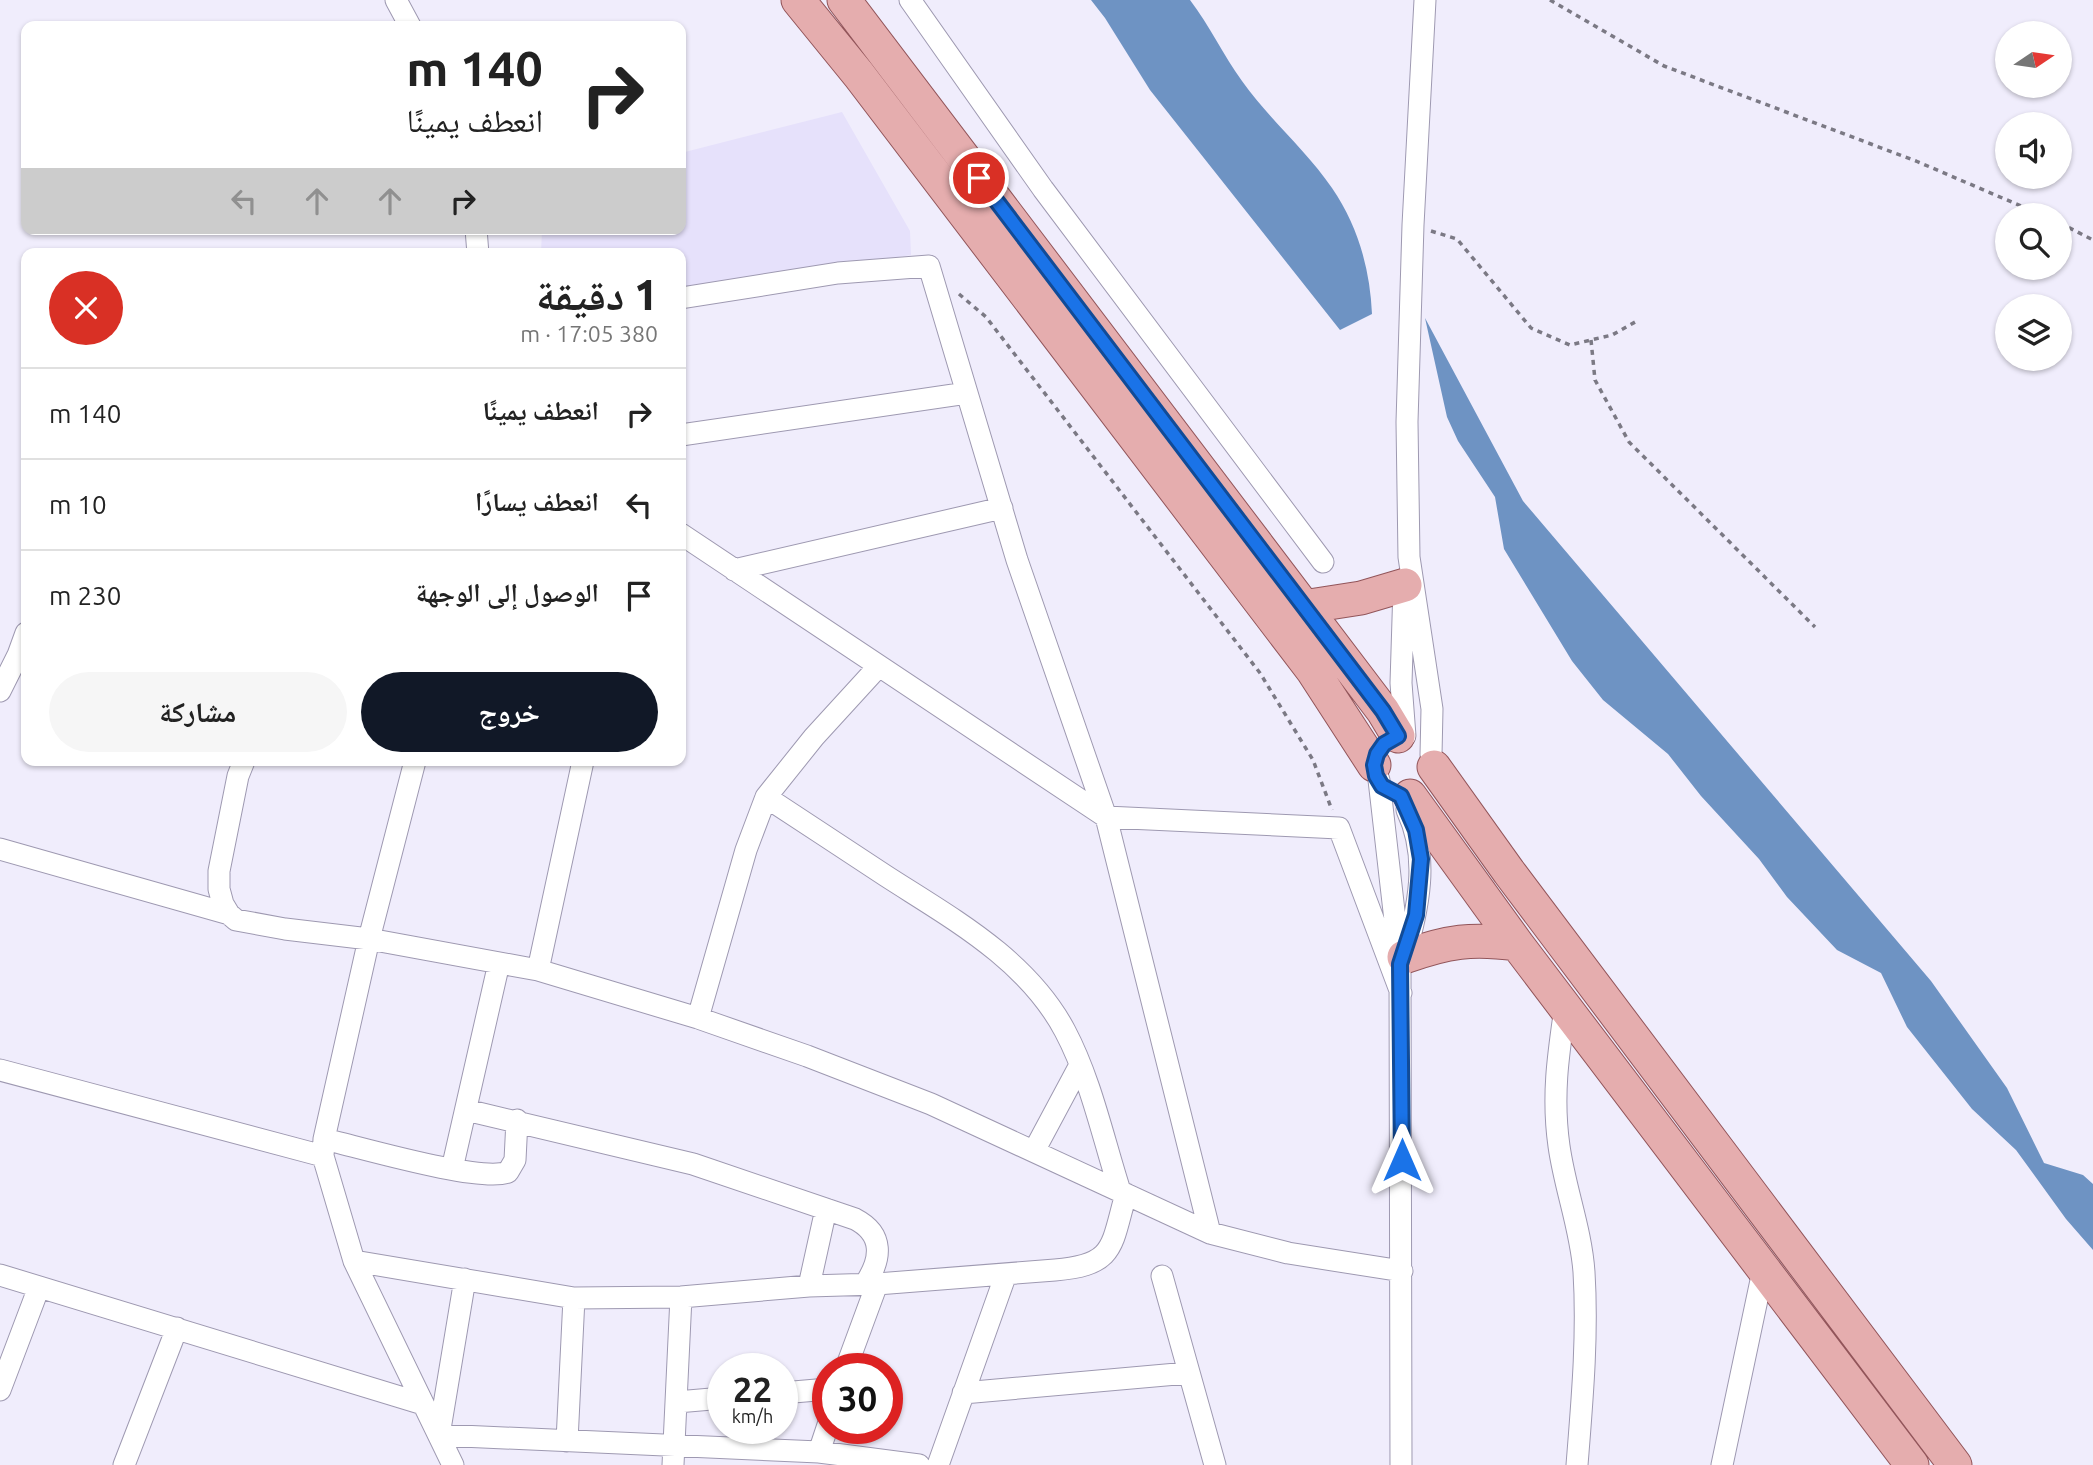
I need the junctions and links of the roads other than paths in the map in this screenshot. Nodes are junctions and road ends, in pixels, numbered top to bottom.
1 (396, 0) edge
2 (798, 0) edge
3 (844, 0) edge
4 (910, 0) edge
5 (1425, 0) edge
6 (407, 21) edge
7 (686, 297) edge
8 (967, 393) junction
9 (686, 434) edge
10 (1002, 508) junction
11 (686, 537) edge
12 (1323, 562) dead end
13 (734, 570) junction
14 (1407, 571) junction
15 (1303, 607) junction
16 (21, 647) edge
17 (878, 667) junction
18 (0, 691) edge
19 (1417, 748) junction
20 (242, 766) edge
21 (414, 766) edge
22 (582, 766) edge
23 (1391, 784) junction
24 (766, 797) junction
25 (1106, 817) junction
26 (0, 849) edge
27 (229, 914) junction
28 (369, 939) junction
29 (1517, 944) junction
30 (1402, 960) junction
31 (499, 962) junction
32 (538, 970) junction
33 (1401, 993) junction
34 (1565, 1008) junction
35 (698, 1017) junction
36 (1080, 1065) junction
37 (0, 1070) edge
38 (466, 1110) junction
39 (517, 1120) junction
40 (324, 1147) junction
41 (1034, 1151) junction
42 (452, 1169) junction
43 (1123, 1193) junction
44 (826, 1209) junction
45 (1210, 1233) junction
46 (354, 1261) junction
47 (1402, 1271) junction
48 (1763, 1272) junction
49 (1006, 1274) junction
50 (0, 1275) edge
51 (1162, 1276) dead end
52 (465, 1279) junction
53 (871, 1284) junction
54 (809, 1286) junction
55 (39, 1287) junction
56 (681, 1297) junction
57 (574, 1298) junction
58 (177, 1328) junction
59 (850, 1353) edge
60 (1188, 1373) junction
61 (0, 1390) edge
62 (963, 1393) junction
63 (707, 1399) edge
64 (677, 1402) junction
65 (423, 1404) junction
66 (439, 1435) junction
67 (567, 1441) junction
68 (822, 1444) edge
69 (819, 1452) junction
70 (674, 1455) edge
71 (1910, 1464) edge
72 (125, 1465) edge
73 (453, 1465) edge
74 (919, 1465) edge
75 (938, 1465) edge
76 (1215, 1465) edge
77 (1401, 1465) edge
78 (1577, 1465) edge
79 (1722, 1465) edge
80 (1955, 1465) edge

1 - 6 street
2 - 23 main road
3 - 15 main road
4 - 12 street
5 - 14 street
7 - 8 street
8 - 9 street
8 - 10 street
10 - 13 street
10 - 25 street
11 - 13 street
13 - 17 street
14 - 15 main road
14 - 19 street
14 - 19 street
15 - 19 main road
16 - 18 street
17 - 24 street
17 - 25 street
19 - 23 main road
19 - 23 main road
19 - 80 main road
20 - 27 street
21 - 28 street
22 - 32 street
23 - 29 main road
23 - 30 street
23 - 30 street
24 - 35 street
24 - 36 street
25 - 33 street
25 - 45 street
26 - 27 street
27 - 28 street
28 - 31 street
28 - 40 street
29 - 30 main road
29 - 34 main road
30 - 33 street
31 - 32 street
31 - 38 street
32 - 35 street
33 - 47 street
34 - 48 main road
34 - 78 street
35 - 41 street
36 - 41 street
36 - 43 street
37 - 40 street
38 - 39 street
38 - 42 street
39 - 42 street
39 - 44 street
40 - 42 street
40 - 46 street
41 - 43 street
43 - 45 street
43 - 49 street
44 - 53 street
44 - 54 street
45 - 47 street
46 - 52 street
46 - 65 street
47 - 77 street
48 - 71 main road
48 - 79 street
49 - 53 street
49 - 62 street
50 - 55 street
51 - 60 street
52 - 57 street
52 - 66 street
53 - 54 street
53 - 59 street
54 - 56 street
55 - 58 street
55 - 61 street
56 - 57 street
56 - 64 street
57 - 67 street
58 - 65 street
58 - 72 street
60 - 62 street
60 - 76 street
62 - 75 street
63 - 64 street
64 - 70 street
65 - 66 street
66 - 67 street
66 - 73 street
67 - 70 street
68 - 69 street
69 - 70 street
69 - 74 street

